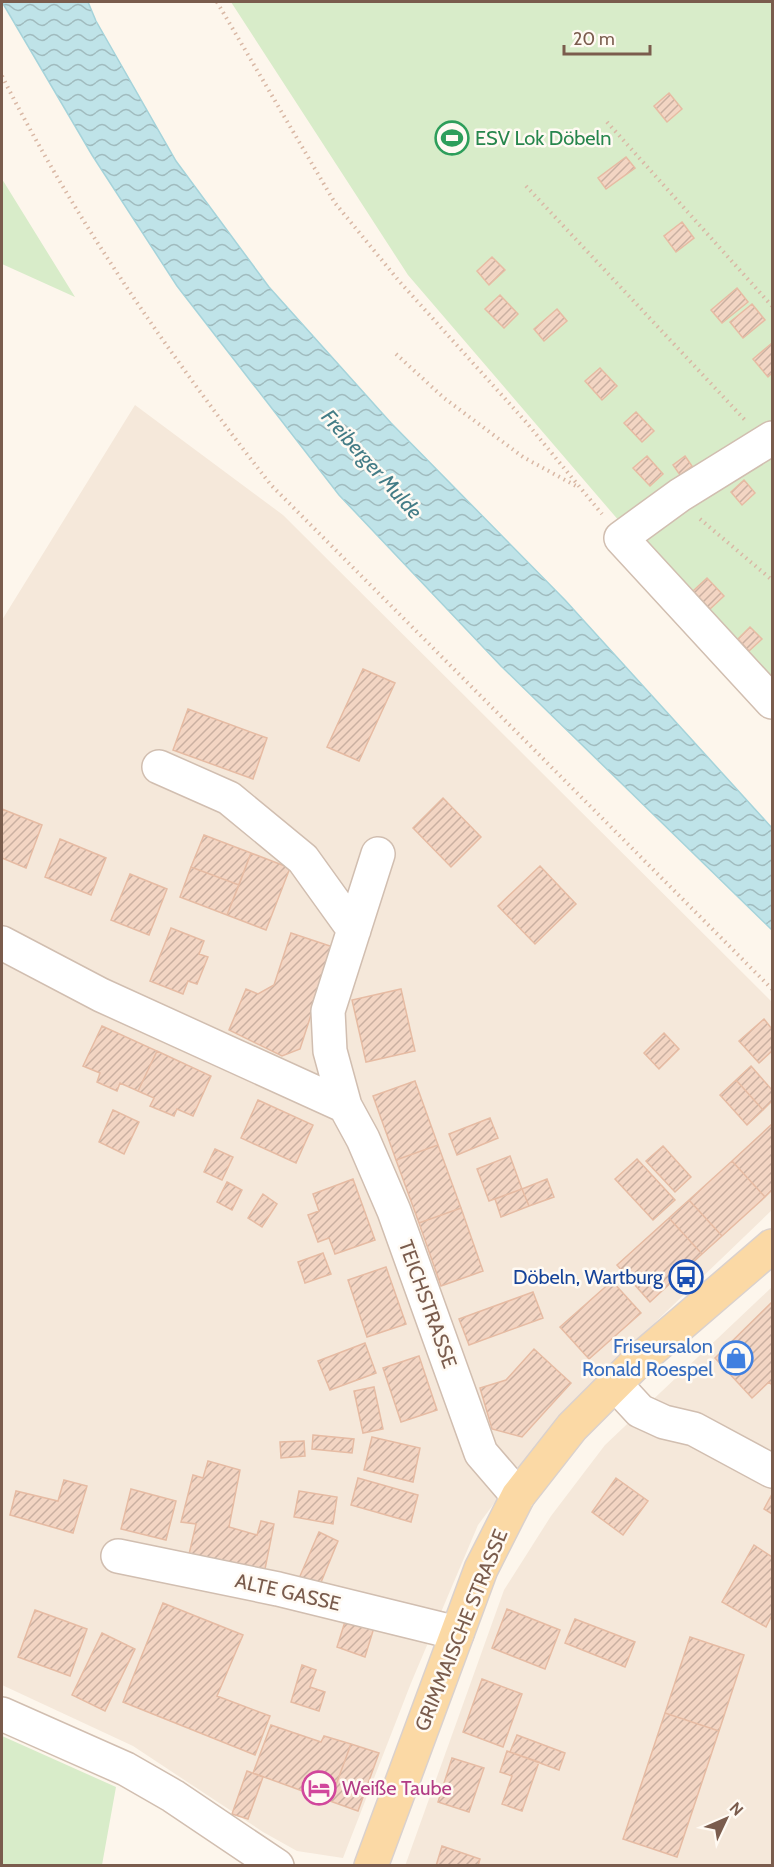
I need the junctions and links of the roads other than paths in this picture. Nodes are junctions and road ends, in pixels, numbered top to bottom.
1 (769, 440) edge
2 (772, 702) edge
3 (159, 766) dead end
4 (378, 854) dead end
5 (354, 930) junction
6 (2, 943) edge
7 (345, 1106) junction
8 (772, 1246) edge
9 (615, 1384) junction
10 (772, 1471) edge
11 (518, 1496) junction
12 (118, 1556) dead end
13 (457, 1633) junction
14 (2, 1714) edge
15 (277, 1866) edge
16 (371, 1866) edge

1 - 2 street
3 - 5 street
4 - 5 street, TEICHSTRASSE
5 - 7 street, TEICHSTRASSE
6 - 7 street
7 - 11 street, TEICHSTRASSE
8 - 9 main road, GRIMMAISCHE STRASSE
9 - 10 street
9 - 11 main road, GRIMMAISCHE STRASSE
11 - 13 main road, GRIMMAISCHE STRASSE
12 - 13 street, ALTE GASSE
13 - 16 main road, GRIMMAISCHE STRASSE
14 - 15 street

